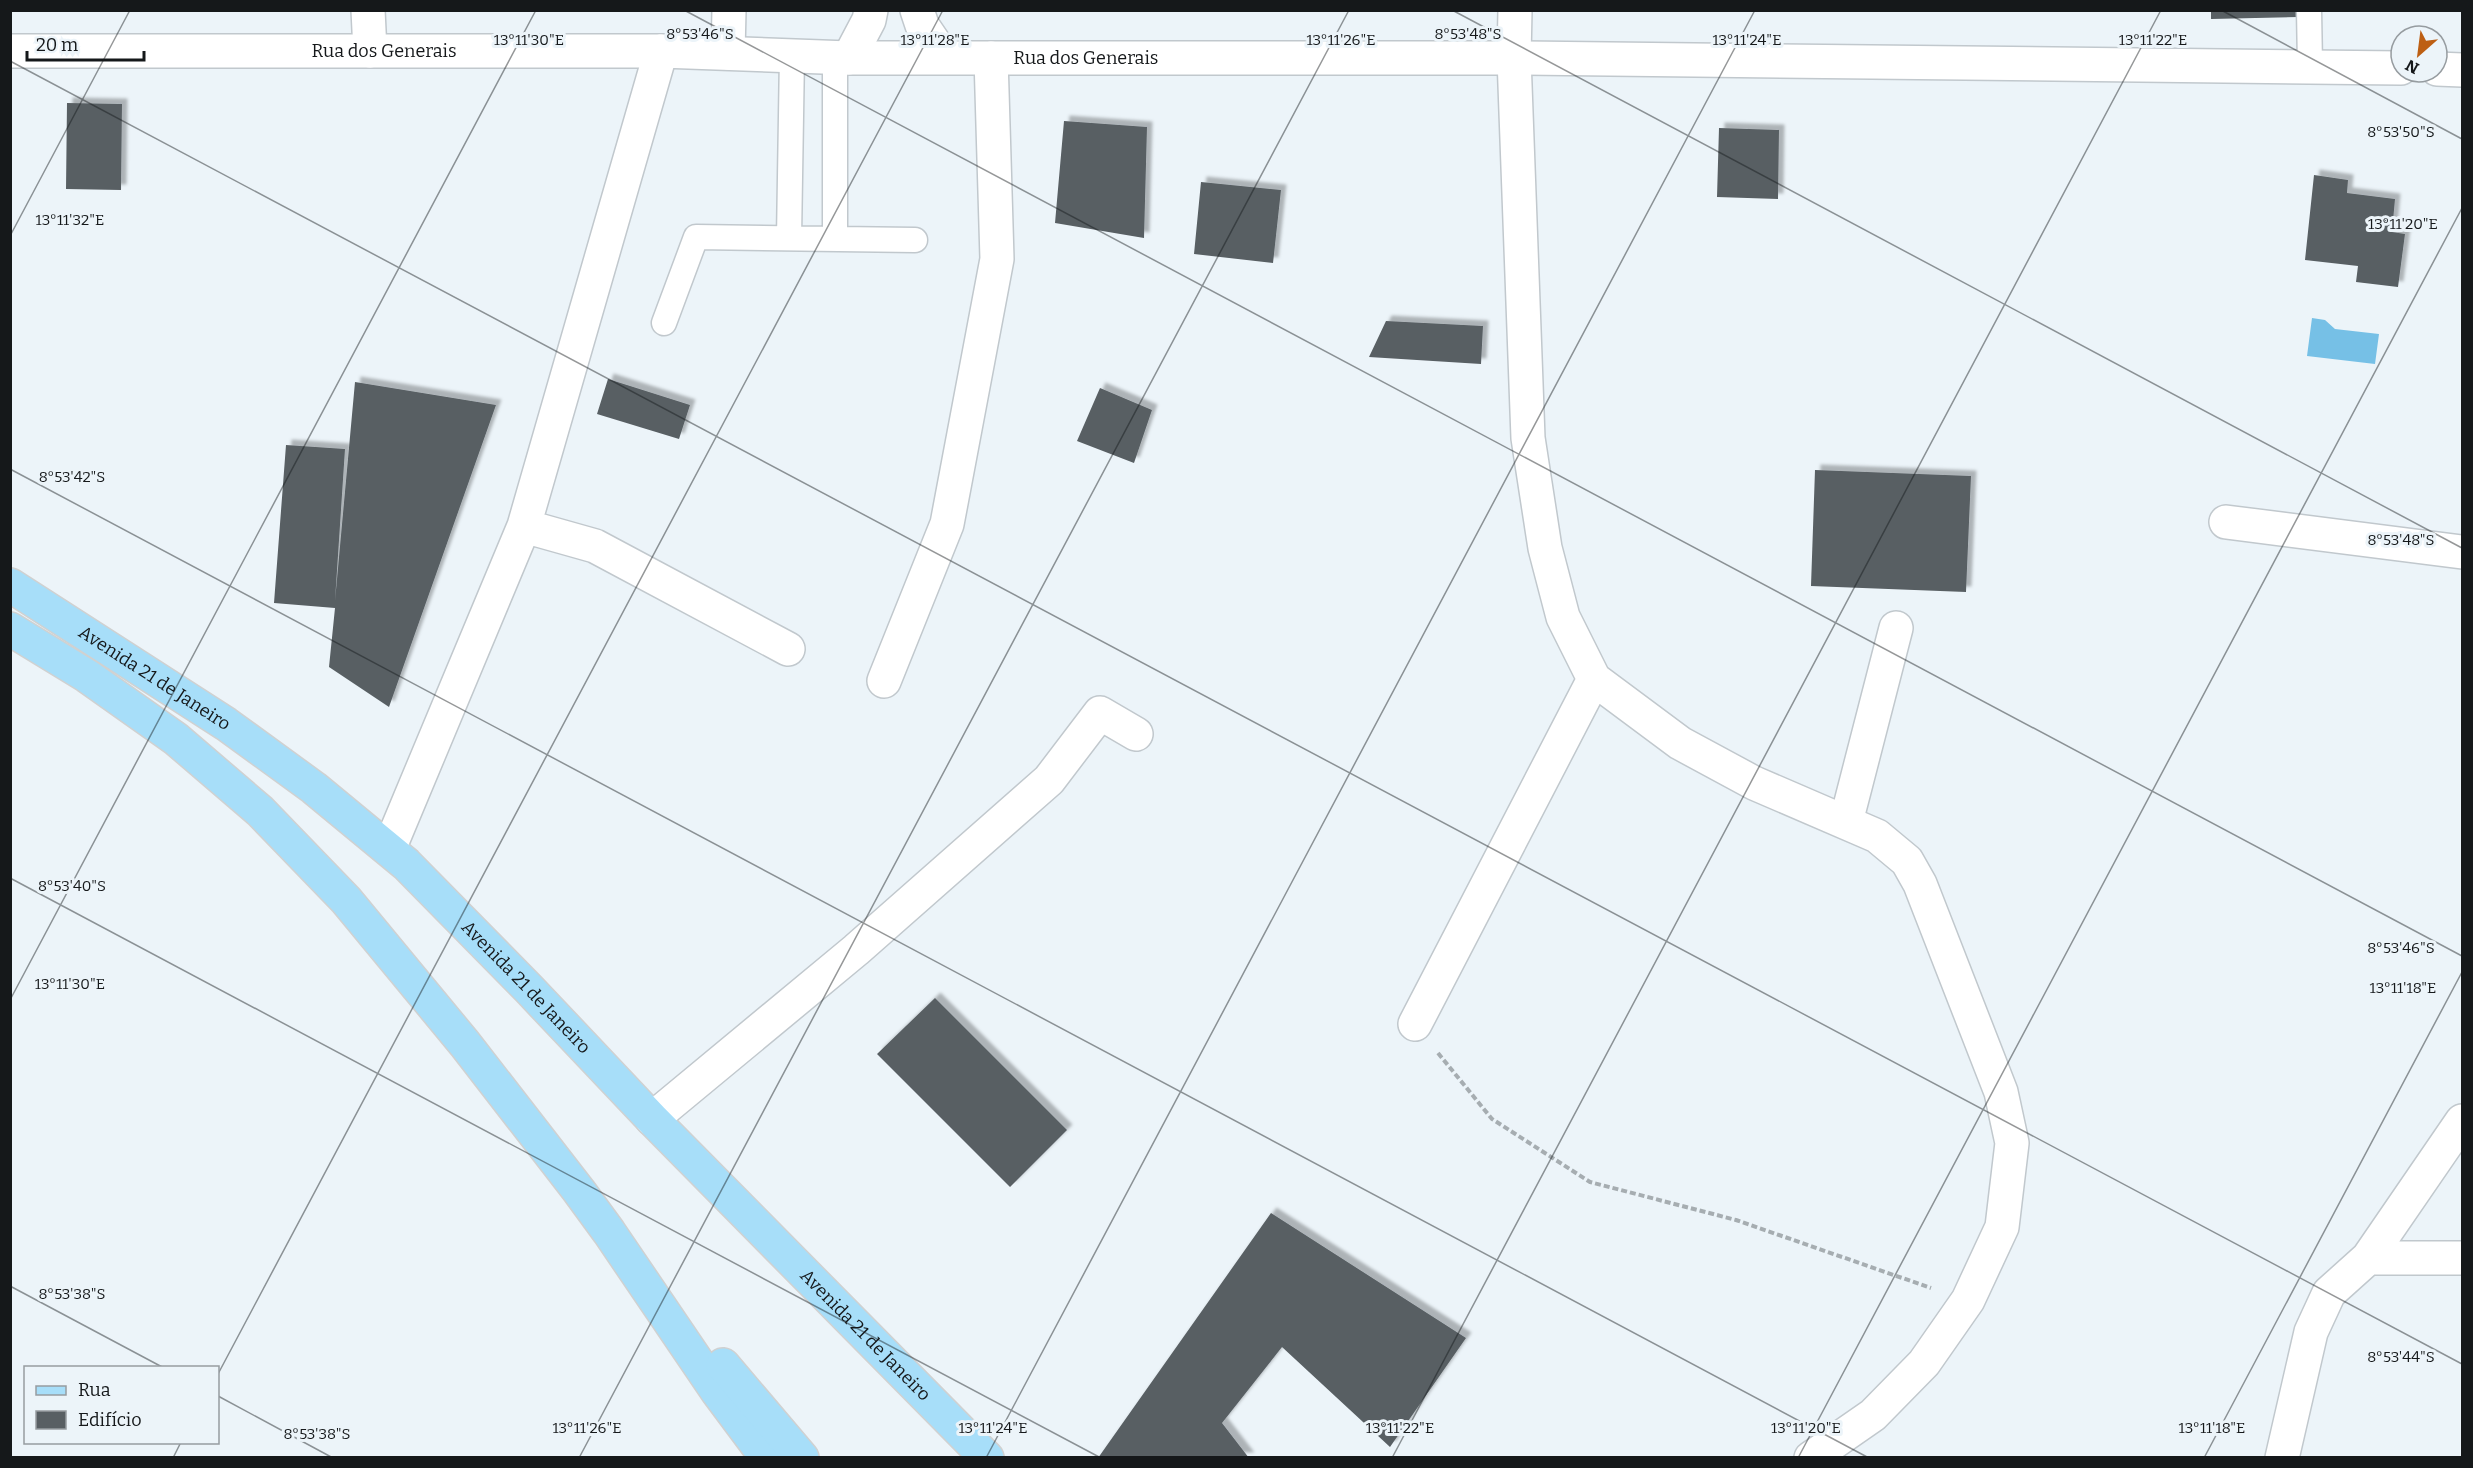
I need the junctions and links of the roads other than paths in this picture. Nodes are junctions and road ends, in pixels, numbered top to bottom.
1 (368, 10) edge
2 (729, 10) edge
3 (872, 10) edge
4 (917, 10) edge
5 (1515, 10) edge
6 (2309, 10) edge
7 (10, 51) edge
8 (370, 51) junction
9 (661, 51) junction
10 (728, 53) junction
11 (792, 55) junction
12 (943, 56) junction
13 (842, 57) junction
14 (990, 58) junction
15 (1514, 58) junction
16 (2310, 66) junction
17 (2389, 68) edge
18 (789, 238) junction
19 (835, 239) junction
20 (915, 240) dead end
21 (664, 323) dead end
22 (2226, 522) dead end
23 (524, 526) junction
24 (2463, 552) edge
25 (10, 585) edge
26 (1896, 628) dead end
27 (10, 629) edge
28 (788, 649) dead end
29 (1594, 680) junction
30 (884, 681) dead end
31 (1136, 734) dead end
32 (1846, 822) junction
33 (389, 849) junction
34 (1415, 1024) road end
35 (652, 1119) junction
36 (2463, 1121) edge
37 (689, 1156) junction
38 (609, 1232) junction
39 (2368, 1258) junction
40 (2463, 1258) edge
41 (767, 1458) edge
42 (802, 1458) edge
43 (957, 1458) edge
44 (987, 1458) edge
45 (1811, 1458) edge
46 (2282, 1458) edge

1 - 8 street
2 - 10 street
3 - 13 street
4 - 12 street
5 - 15 street
6 - 16 lane
7 - 8 street, Rua dos Generais
8 - 9 street, Rua dos Generais
9 - 10 street, Rua dos Generais
9 - 23 street
10 - 11 street, Rua dos Generais
11 - 13 street, Rua dos Generais
11 - 18 lane
12 - 13 street, Rua dos Generais
12 - 14 street, Rua dos Generais
13 - 19 lane
14 - 15 street, Rua dos Generais
14 - 30 street
15 - 16 street, Rua dos Generais
15 - 29 street
16 - 17 street, Rua dos Generais
18 - 19 lane
18 - 21 lane
19 - 20 lane
22 - 24 street
23 - 28 street
23 - 33 street
25 - 33 main road, Avenida 21 de Janeiro
26 - 32 street
27 - 38 main road, Avenida 21 de Janeiro
29 - 32 street
29 - 34 street
31 - 35 street
32 - 45 street
33 - 35 main road, Avenida 21 de Janeiro
35 - 37 main road, Avenida 21 de Janeiro
36 - 39 street
37 - 43 main road
37 - 44 main road, Avenida 21 de Janeiro
38 - 41 main road, Avenida 21 de Janeiro
38 - 42 main road
39 - 40 street
39 - 46 street

